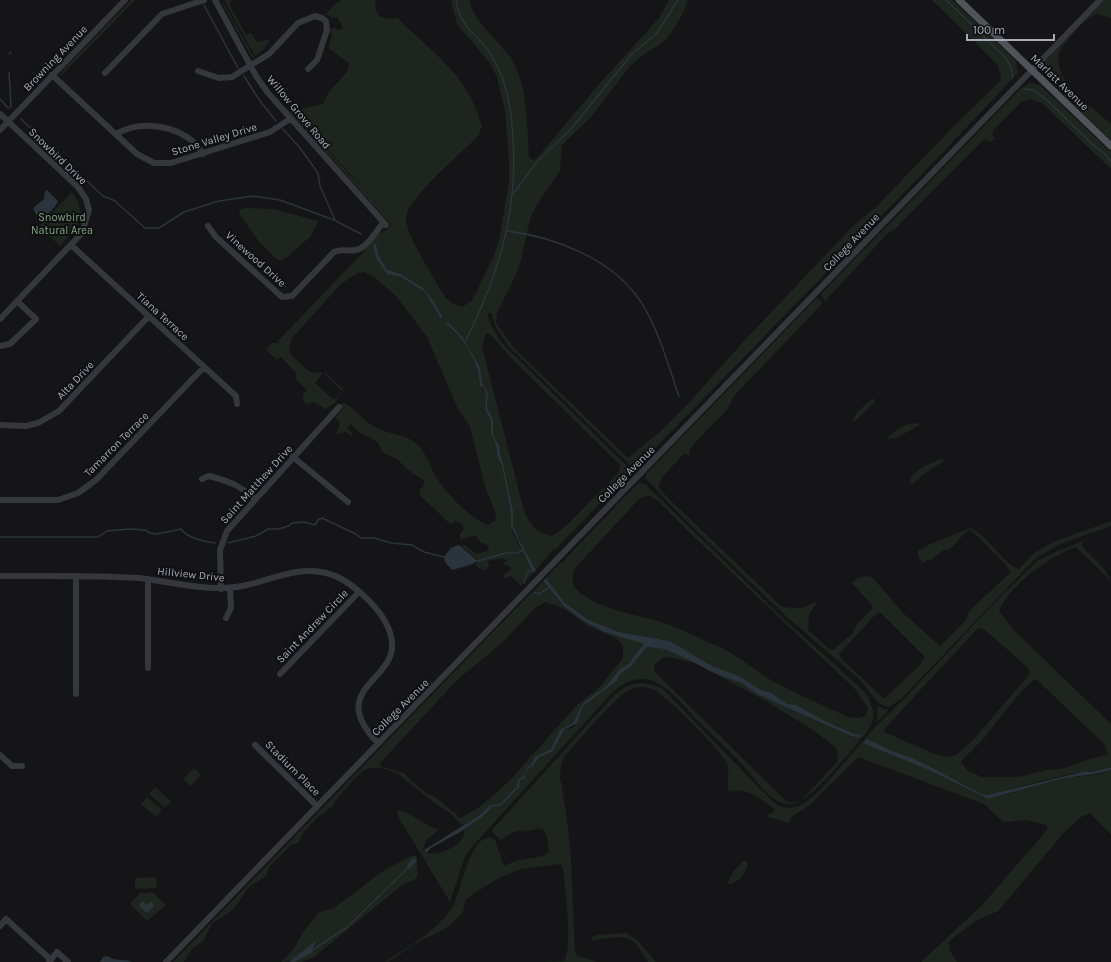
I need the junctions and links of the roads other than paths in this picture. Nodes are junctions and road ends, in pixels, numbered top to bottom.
1 (125, 0) edge
2 (204, 0) edge
3 (215, 0) edge
4 (959, 0) edge
5 (1100, 0) edge
6 (251, 66) junction
7 (308, 70) dead end
8 (1031, 70) junction
9 (198, 71) dead end
10 (105, 73) dead end
11 (52, 76) junction
12 (0, 114) edge
13 (290, 119) junction
14 (8, 122) junction
15 (0, 130) edge
16 (116, 134) junction
17 (1111, 146) edge
18 (203, 154) junction
19 (384, 224) joint
20 (208, 226) dead end
21 (71, 245) junction
22 (17, 301) junction
23 (149, 316) junction
24 (0, 319) edge
25 (0, 346) edge
26 (204, 367) junction
27 (237, 404) dead end
28 (339, 407) dead end
29 (0, 425) edge
30 (293, 457) junction
31 (202, 479) dead end
32 (255, 499) junction
33 (0, 500) edge
34 (348, 502) dead end
35 (0, 576) edge
36 (76, 576) junction
37 (148, 579) junction
38 (221, 588) junction
39 (230, 588) junction
40 (359, 592) junction
41 (226, 618) dead end
42 (148, 668) dead end
43 (280, 674) dead end
44 (76, 694) dead end
45 (378, 743) junction
46 (255, 745) dead end
47 (0, 755) edge
48 (22, 766) dead end
49 (317, 806) junction
50 (0, 926) edge
51 (50, 961) edge
52 (68, 962) edge
53 (166, 962) edge

1 - 11 street, Browning Avenue
2 - 10 street
3 - 6 street, Willow Grove Road
4 - 8 main road, Marlatt Avenue
5 - 8 street, College Avenue
6 - 7 street
6 - 9 street
6 - 13 street, Willow Grove Road
8 - 17 main road, Marlatt Avenue
8 - 45 street, College Avenue
11 - 14 street, Browning Avenue
11 - 16 street, Stone Valley Drive
12 - 14 street, Snowbird Drive
13 - 18 street, Stone Valley Drive
13 - 19 street, Willow Grove Road
14 - 15 street, Browning Avenue
14 - 21 street, Snowbird Drive
16 - 18 street
16 - 18 street, Stone Valley Drive
19 - 20 street, Vinewood Drive
21 - 22 street, Snowbird Drive
21 - 23 street, Tiana Terrace
22 - 24 street, Snowbird Drive
22 - 25 street
23 - 26 street, Tiana Terrace
23 - 29 street, Alta Drive
26 - 27 street, Tiana Terrace
26 - 33 street, Tamarron Terrace
28 - 30 street, Saint Matthew Drive
30 - 32 street, Saint Matthew Drive
30 - 34 street
31 - 32 street
32 - 38 street, Saint Matthew Drive
35 - 36 street, Hillview Drive
36 - 37 street, Hillview Drive
36 - 44 street
37 - 38 street, Hillview Drive
37 - 42 street
38 - 39 street, Hillview Drive
39 - 40 street, Hillview Drive
39 - 41 street
40 - 43 street, Saint Andrew Circle
40 - 45 street, Hillview Drive
45 - 49 street, College Avenue
46 - 49 street, Stadium Place
47 - 48 street
49 - 53 street, College Avenue
50 - 51 street
51 - 52 street

